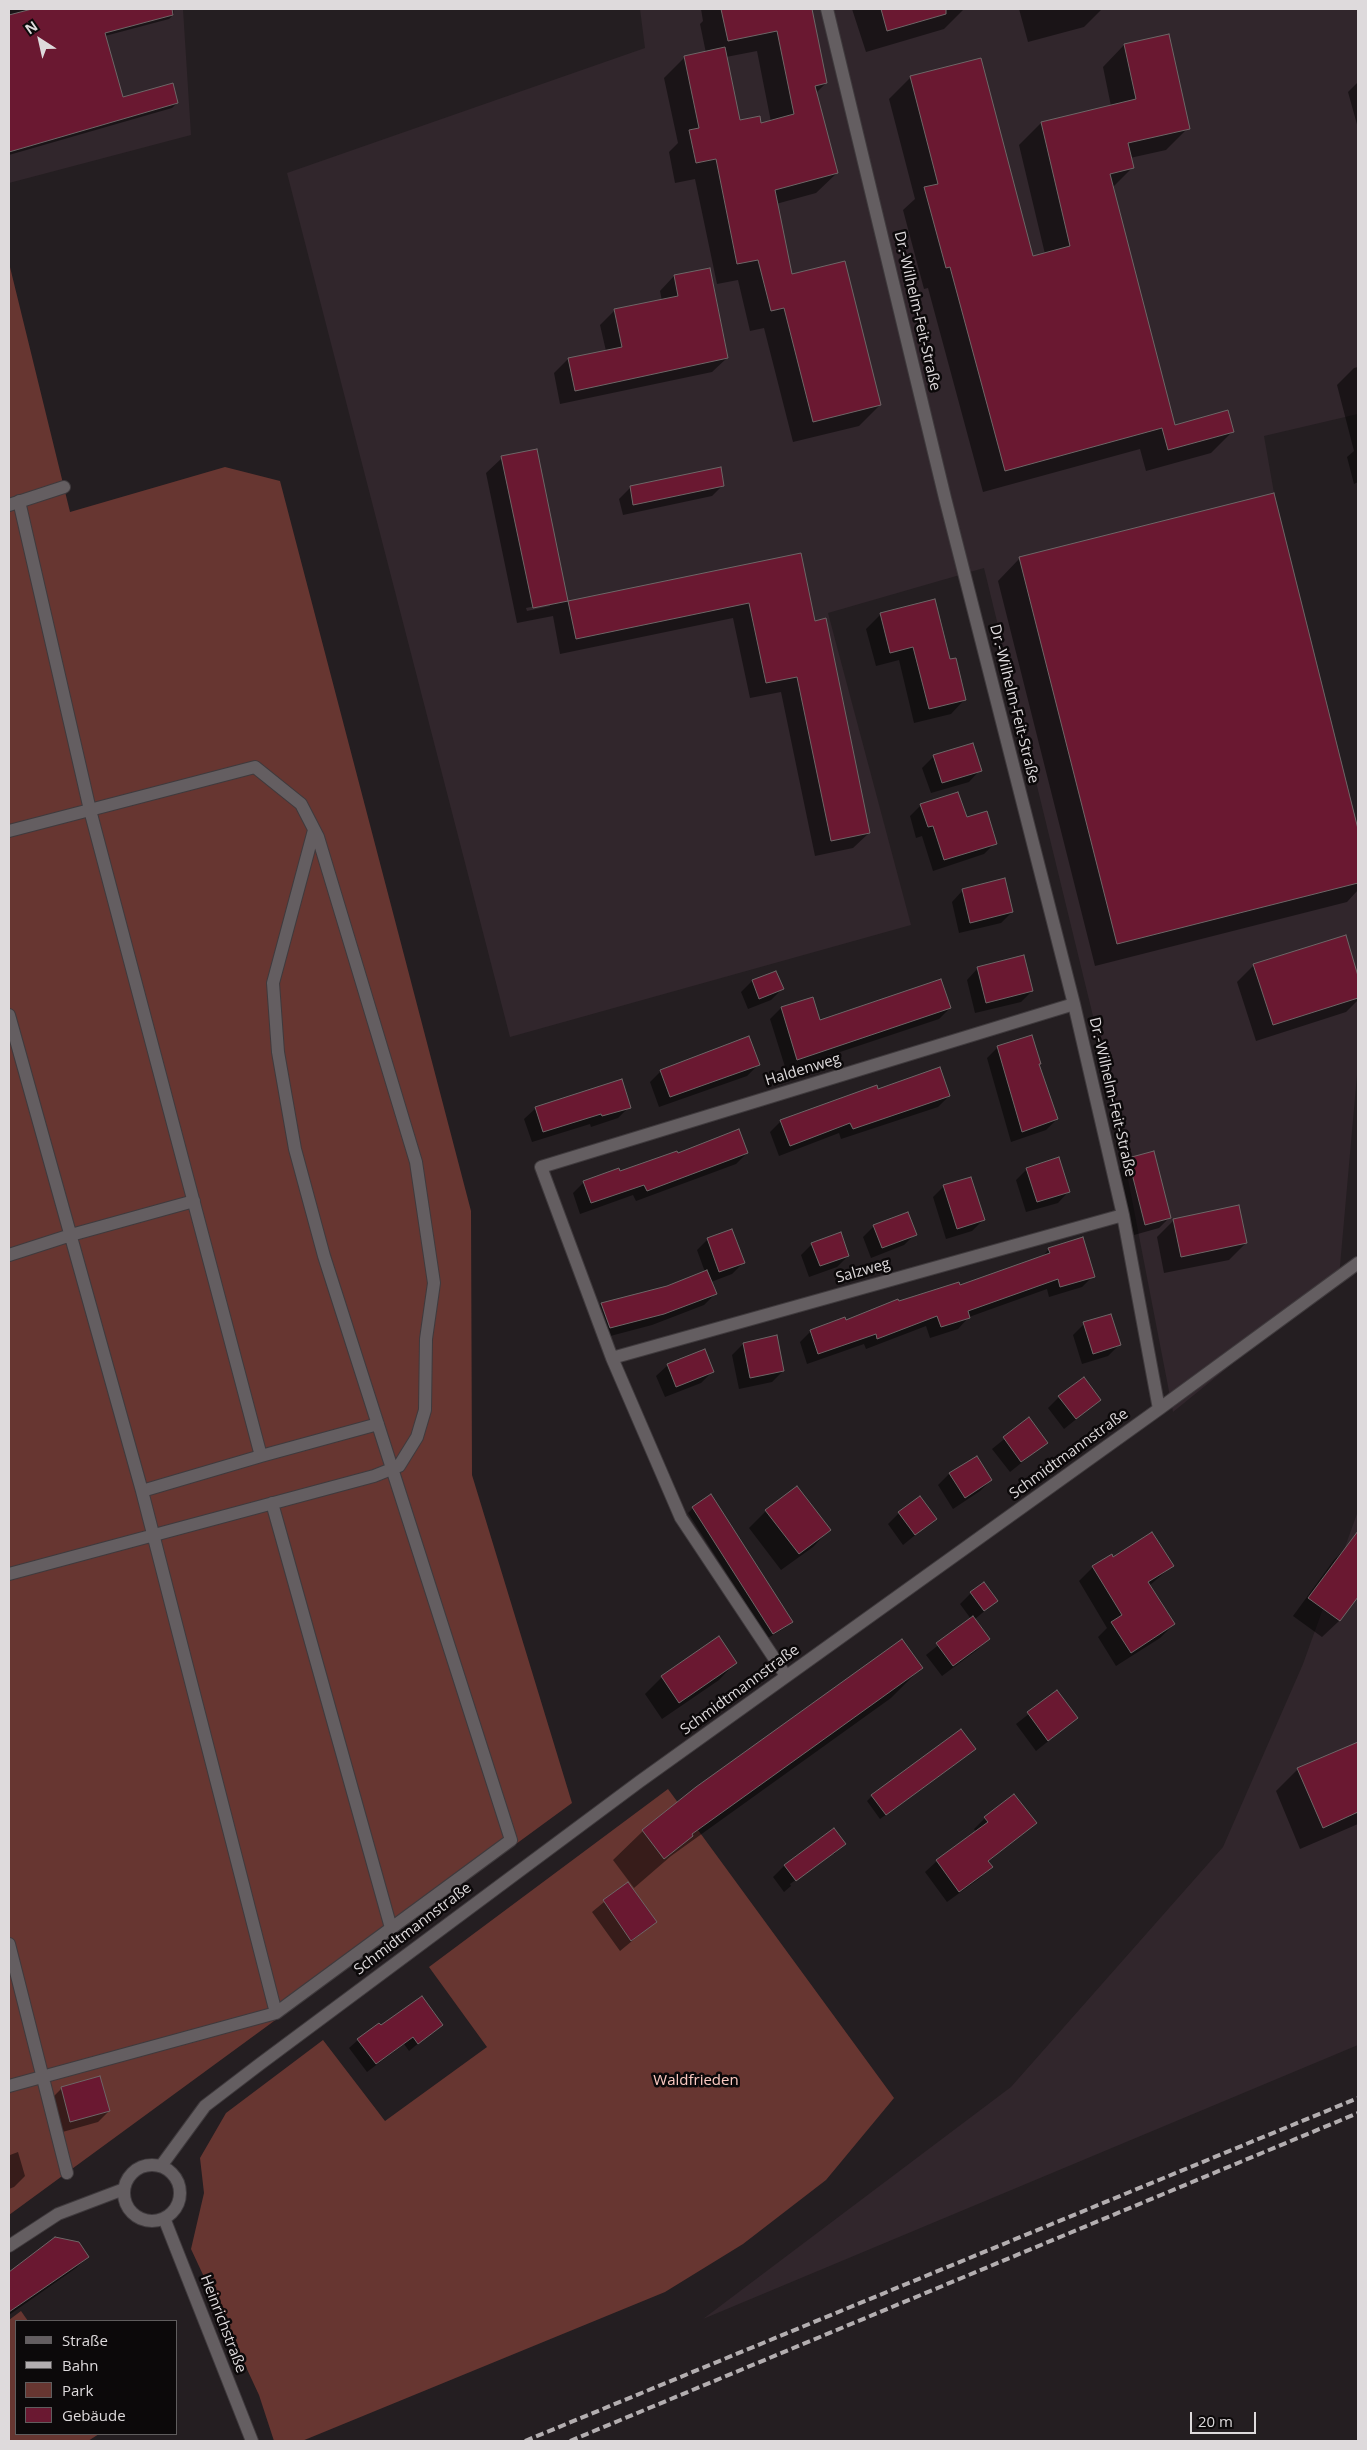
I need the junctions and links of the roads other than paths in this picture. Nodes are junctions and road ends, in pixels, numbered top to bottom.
1 (827, 9) edge
2 (64, 487) dead end
3 (14, 503) edge
4 (90, 810) junction
5 (314, 830) junction
6 (9, 831) edge
7 (1074, 1004) junction
8 (9, 1015) edge
9 (194, 1201) junction
10 (1123, 1215) junction
11 (71, 1235) junction
12 (9, 1255) edge
13 (1358, 1263) edge
14 (612, 1358) junction
15 (1159, 1409) junction
16 (378, 1424) junction
17 (261, 1456) junction
18 (392, 1469) junction
19 (142, 1491) junction
20 (272, 1502) junction
21 (152, 1535) junction
22 (9, 1574) edge
23 (786, 1676) junction
24 (391, 1928) junction
25 (9, 1944) edge
26 (276, 2014) junction
27 (43, 2077) junction
28 (9, 2086) edge
29 (161, 2166) junction
30 (67, 2173) dead end
31 (124, 2189) junction
32 (164, 2218) junction
33 (9, 2246) edge
34 (252, 2441) edge

1 - 7 street, Dr.-Wilhelm-Feit-Straße
2 - 3 street
3 - 4 street
4 - 5 street
4 - 6 street
4 - 9 street
5 - 16 street
5 - 18 street
7 - 10 street, Dr.-Wilhelm-Feit-Straße
7 - 14 street, Haldenweg
8 - 11 street
9 - 11 street
9 - 17 street
10 - 14 street, Salzweg
10 - 15 street, Dr.-Wilhelm-Feit-Straße
11 - 12 street
11 - 19 street
13 - 15 street, Schmidtmannstraße
14 - 23 street
15 - 23 street, Schmidtmannstraße
16 - 17 street
16 - 18 street
17 - 19 street
18 - 20 street
18 - 24 street
19 - 21 street
20 - 21 street
20 - 24 street
21 - 22 street
21 - 26 street
23 - 29 street, Schmidtmannstraße
24 - 26 street
25 - 27 street
26 - 27 street
27 - 28 street
27 - 30 street
29 - 31 street
29 - 32 street
31 - 32 street
31 - 33 street
32 - 34 street, Heinrichstraße

